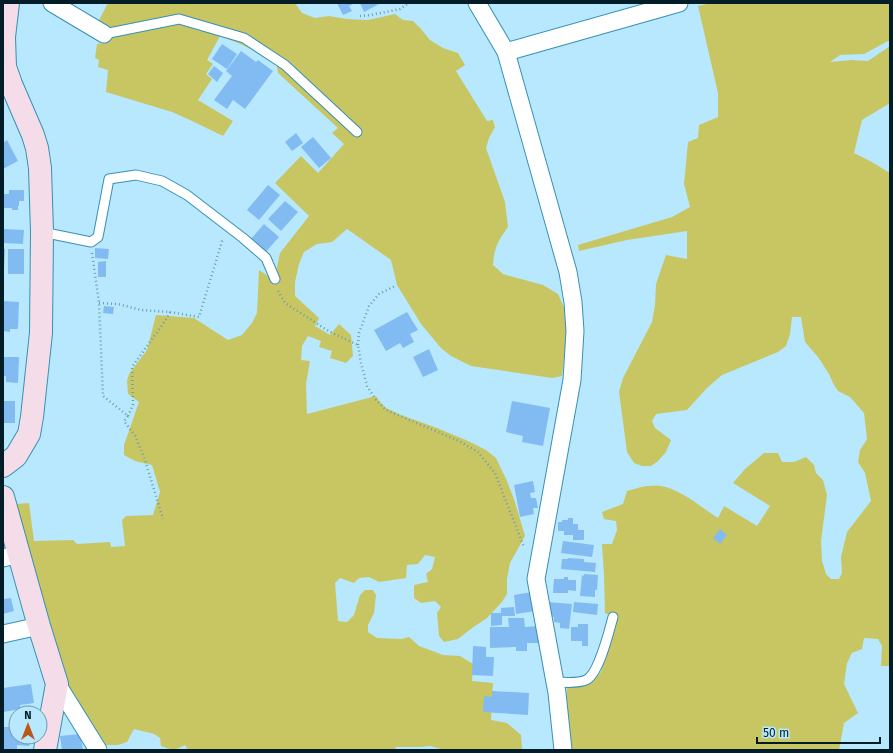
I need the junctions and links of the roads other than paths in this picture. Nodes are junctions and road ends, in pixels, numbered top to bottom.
1 (8, 3) edge
2 (52, 3) edge
3 (477, 3) edge
4 (679, 3) edge
5 (104, 34) joint
6 (506, 52) junction
7 (357, 132) dead end
8 (42, 232) junction
9 (275, 279) road end
10 (3, 466) edge
11 (3, 497) edge
12 (11, 556) edge
13 (613, 617) dead end
14 (39, 626) junction
15 (3, 634) edge
16 (555, 682) junction
17 (58, 684) junction
18 (45, 750) edge
19 (98, 750) edge
20 (563, 750) edge

1 - 8 street
2 - 5 street
3 - 6 street
4 - 6 street
5 - 7 lane
6 - 16 street
8 - 9 lane
8 - 10 street
11 - 12 street
12 - 14 street
13 - 16 lane
14 - 15 street
14 - 17 street
16 - 20 street
17 - 18 street
17 - 19 street

